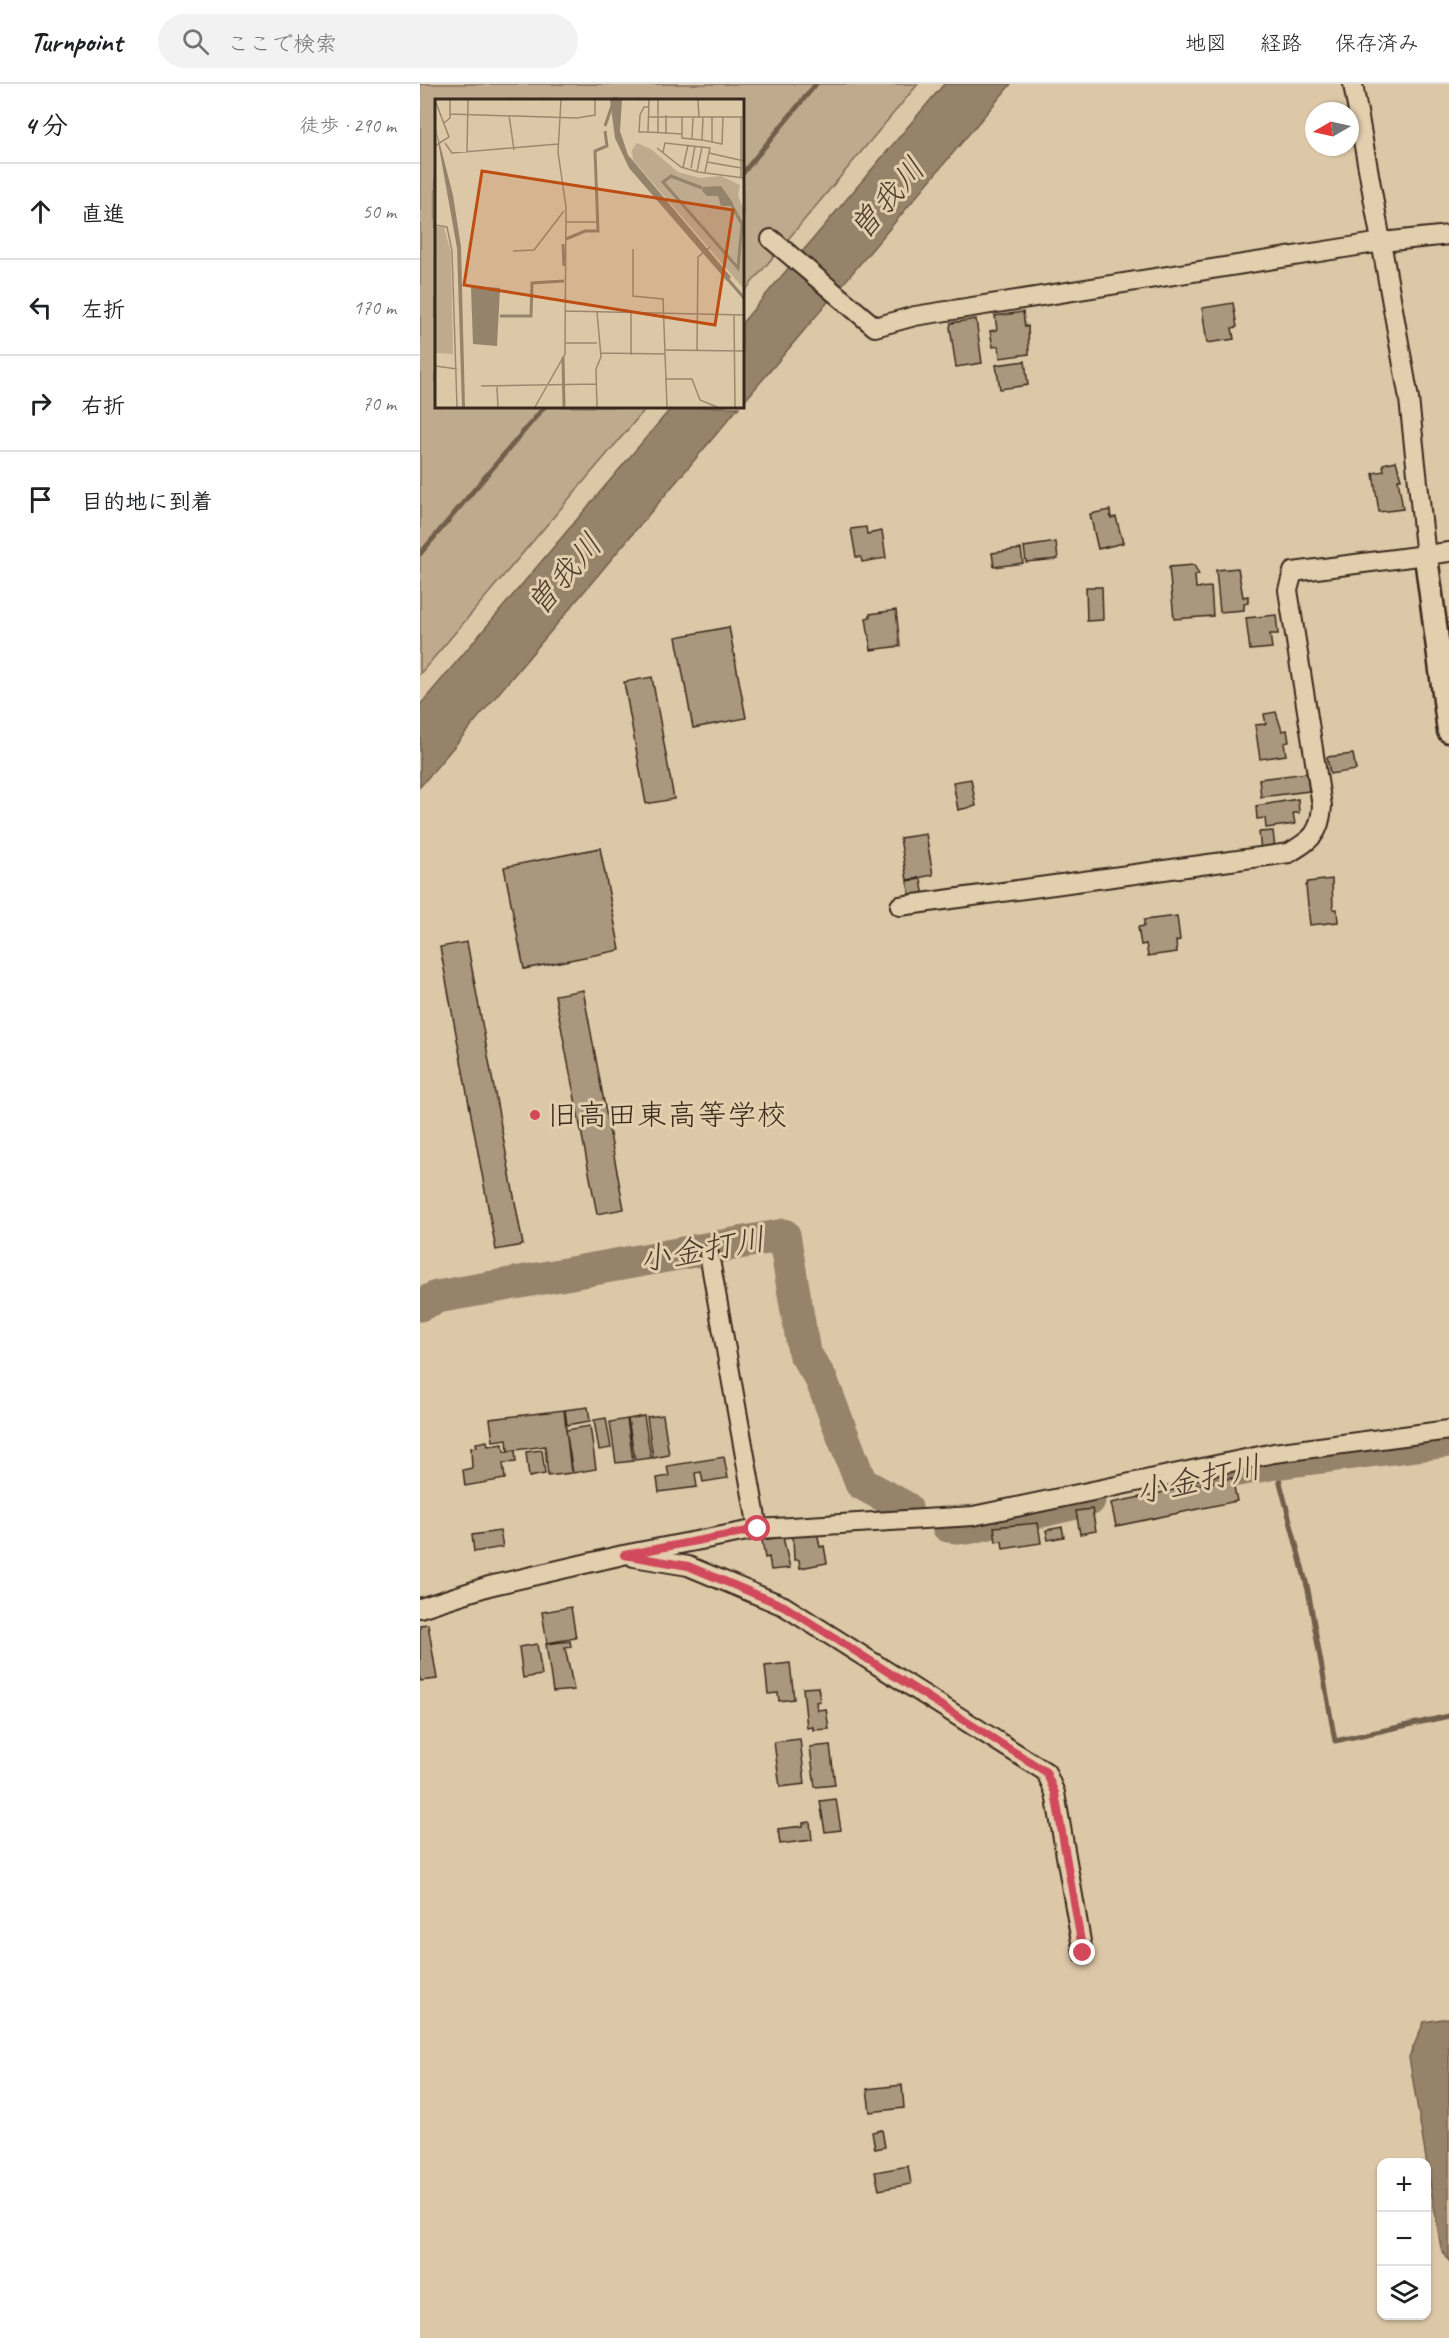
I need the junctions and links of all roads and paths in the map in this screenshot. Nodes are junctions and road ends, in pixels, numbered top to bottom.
1 (1353, 84) edge
2 (1449, 235) edge
3 (771, 239) dead end
4 (1382, 242) junction
5 (1449, 552) edge
6 (1426, 557) junction
7 (1449, 731) edge
8 (900, 906) dead end
9 (710, 1254) dead end
10 (1449, 1430) edge
11 (758, 1529) junction
12 (624, 1555) junction
13 (420, 1608) edge
14 (1083, 1953) dead end

1 - 4 street
2 - 4 street
3 - 4 street
4 - 6 street
5 - 6 street
6 - 7 street
6 - 8 street
9 - 11 street
10 - 11 street
11 - 12 street
12 - 13 street
12 - 14 street

